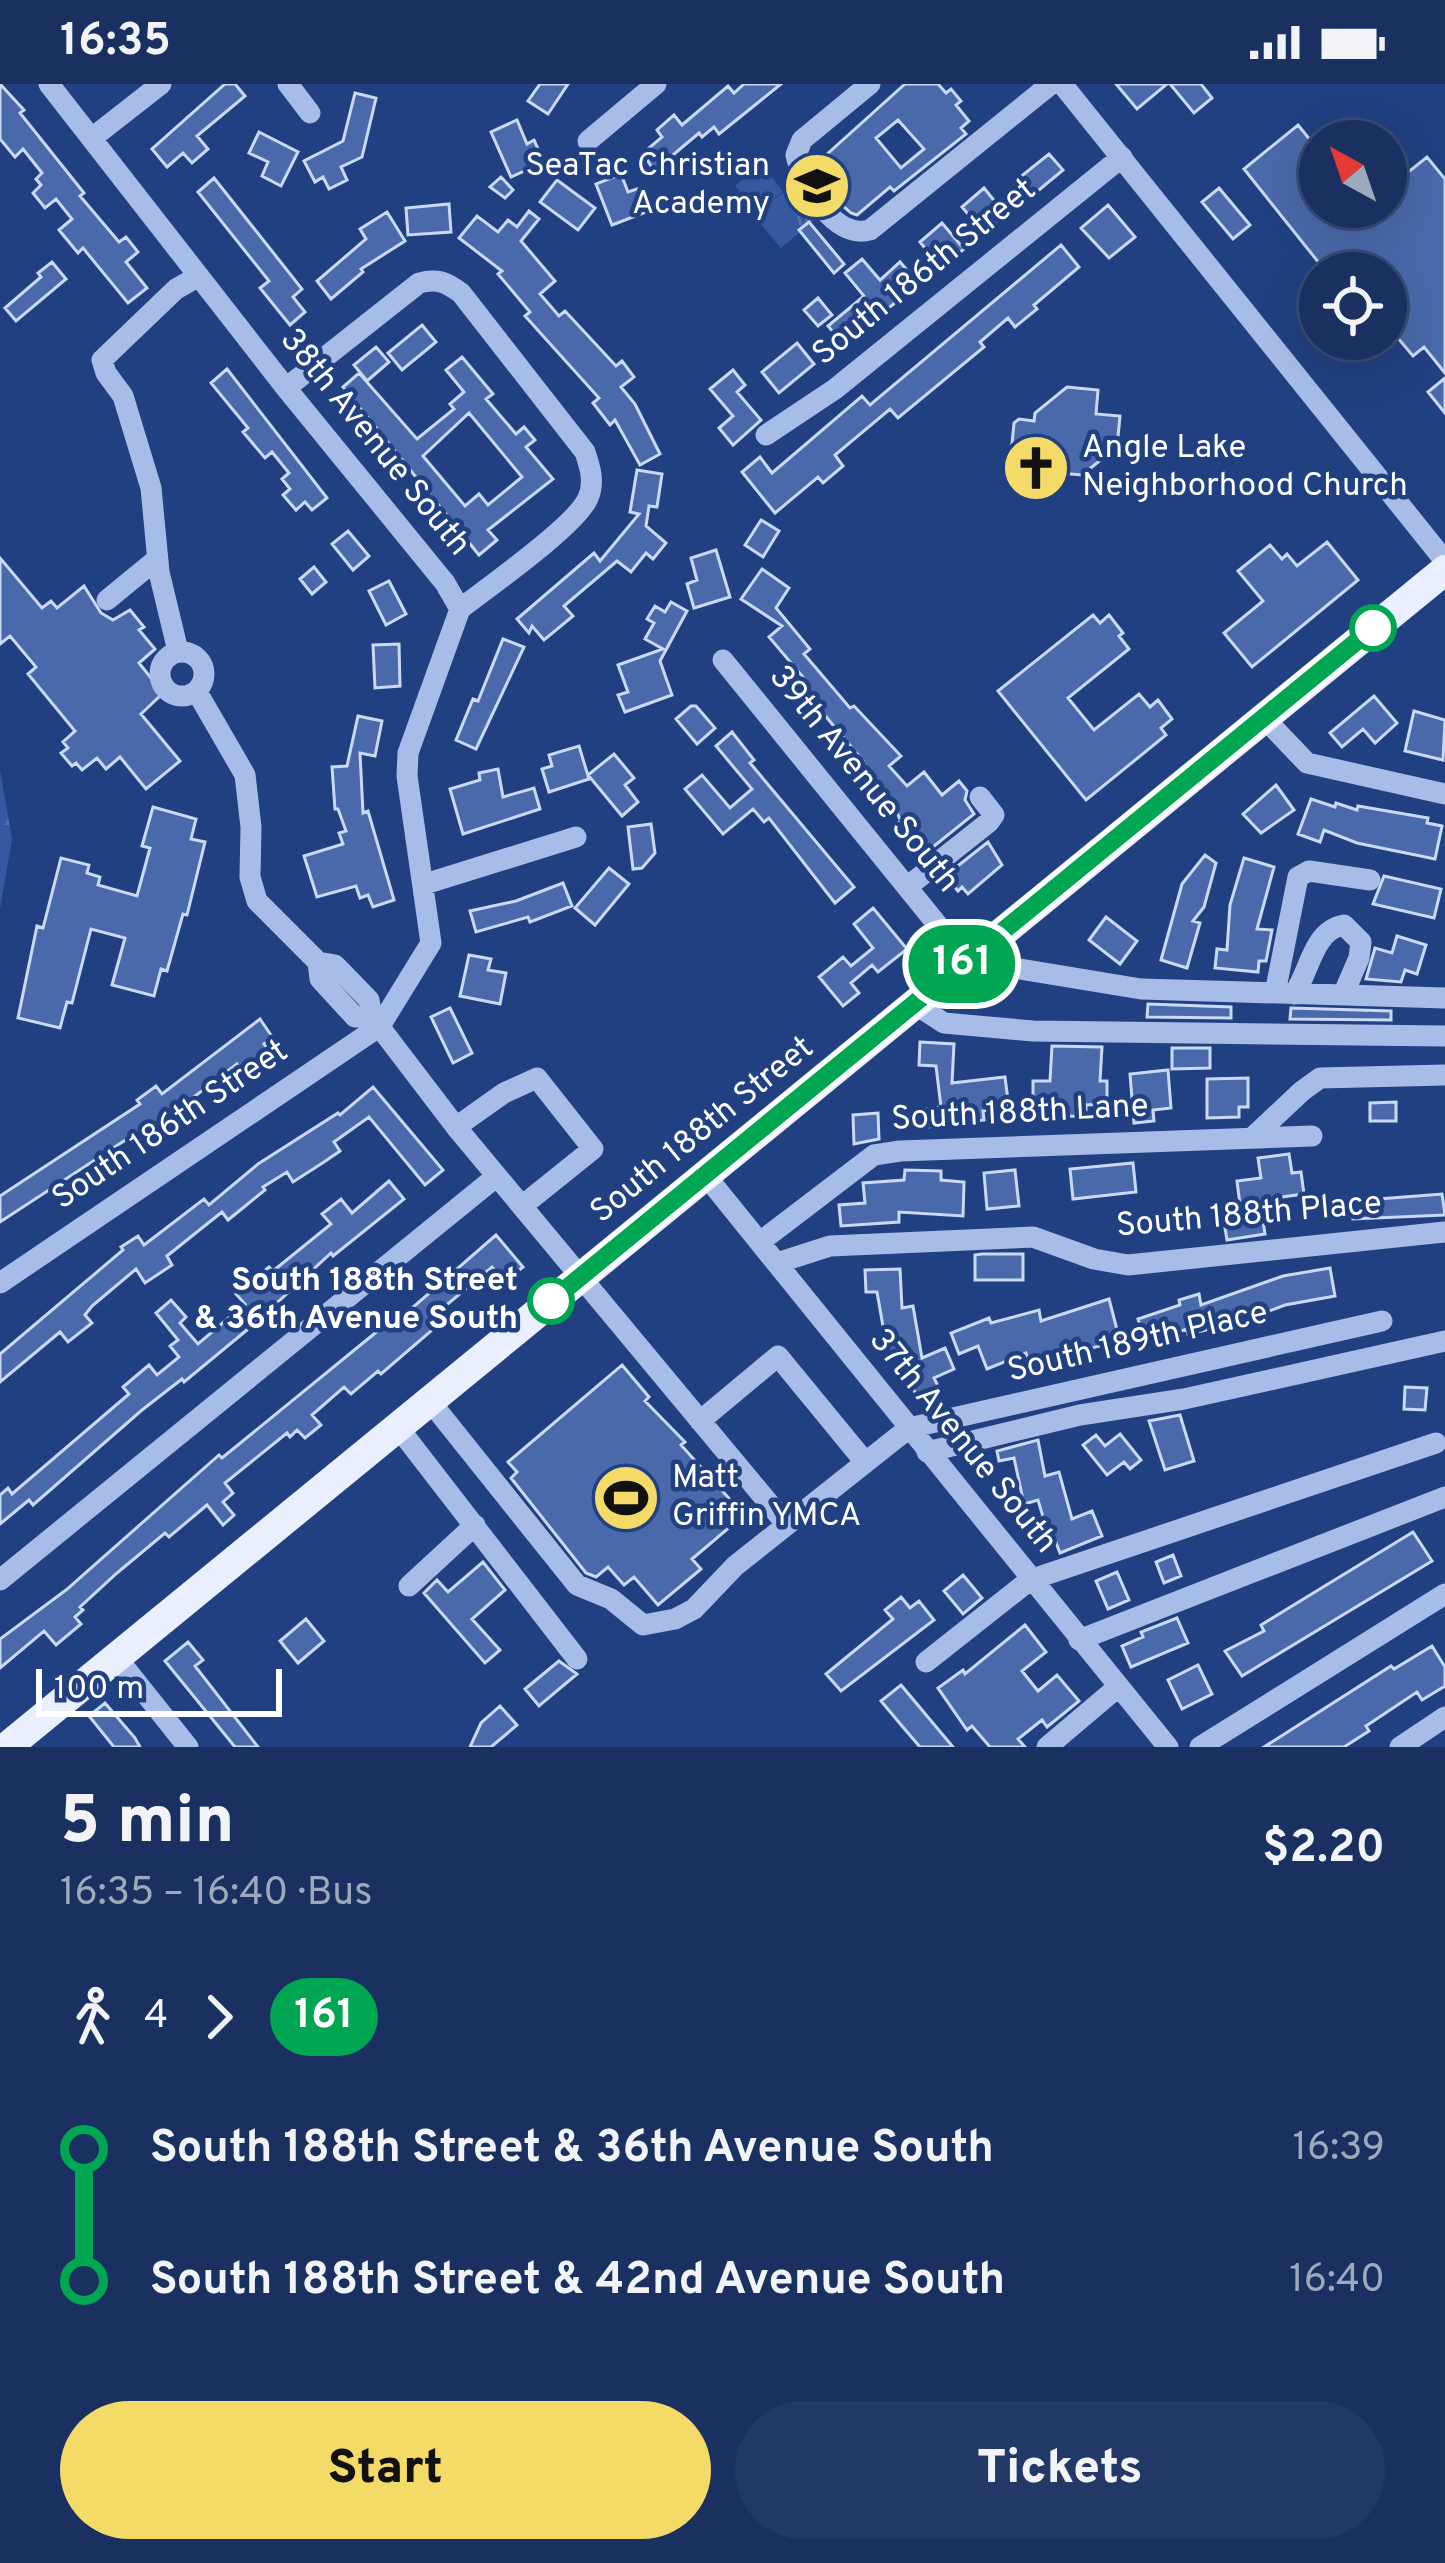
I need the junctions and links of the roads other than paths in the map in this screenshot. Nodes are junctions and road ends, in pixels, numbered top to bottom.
1 (50, 84) edge
2 (161, 84) edge
3 (288, 84) edge
4 (656, 84) edge
5 (870, 84) edge
6 (1061, 85) edge
7 (310, 113) dead end
8 (92, 138) junction
9 (588, 141) dead end
10 (1123, 157) junction
11 (199, 276) junction
12 (286, 388) junction
13 (766, 435) dead end
14 (158, 559) junction
15 (1445, 565) edge
16 (107, 600) dead end
17 (460, 609) junction
18 (178, 651) junction
19 (723, 660) dead end
20 (197, 692) junction
21 (1263, 717) junction
22 (1445, 794) edge
23 (980, 797) dead end
24 (576, 837) dead end
25 (1370, 880) dead end
26 (425, 884) junction
27 (907, 887) junction
28 (966, 960) junction
29 (1284, 993) junction
30 (1343, 995) junction
31 (1445, 998) edge
32 (914, 1004) junction
33 (376, 1021) junction
34 (1445, 1036) edge
35 (1445, 1075) edge
36 (457, 1126) junction
37 (1312, 1136) dead end
38 (1253, 1137) junction
39 (497, 1176) junction
40 (706, 1176) junction
41 (522, 1206) junction
42 (1445, 1232) edge
43 (760, 1241) junction
44 (777, 1263) junction
45 (581, 1277) junction
46 (0, 1283) edge
47 (1382, 1321) dead end
48 (1445, 1341) edge
49 (429, 1400) junction
50 (700, 1420) junction
51 (397, 1426) junction
52 (909, 1428) junction
53 (1436, 1443) dead end
54 (927, 1452) junction
55 (866, 1462) junction
56 (1445, 1496) edge
57 (787, 1525) junction
58 (475, 1526) junction
59 (0, 1580) edge
60 (1030, 1580) junction
61 (409, 1586) dead end
62 (1445, 1594) edge
63 (1079, 1640) junction
64 (117, 1658) junction
65 (578, 1659) dead end
66 (926, 1662) dead end
67 (1118, 1687) junction
68 (1445, 1717) edge
69 (7, 1747) edge
70 (188, 1747) edge
71 (1047, 1747) edge
72 (1168, 1747) edge
73 (1199, 1747) edge
74 (1400, 1747) edge

1 - 8 street, 38th Avenue South
2 - 8 street
3 - 7 street
4 - 9 street
5 - 6 street
6 - 10 street
8 - 11 street, 38th Avenue South
10 - 13 street, South 186th Street
10 - 15 street
11 - 12 street, 38th Avenue South
11 - 14 street
12 - 17 street, 38th Avenue South
12 - 17 street
14 - 16 street
14 - 18 street
15 - 21 main road, South 188th Street
17 - 26 street, 38th Avenue South
18 - 20 street
18 - 20 street
19 - 27 street, 39th Avenue South
20 - 33 street
21 - 22 street
21 - 28 main road, South 188th Street
23 - 27 street
24 - 26 street
25 - 29 street
26 - 33 street, 38th Avenue South
27 - 28 street, 39th Avenue South
28 - 29 street
28 - 32 main road, South 188th Street
29 - 30 street
29 - 30 street
30 - 31 street
32 - 34 street
32 - 40 main road, South 188th Street
33 - 36 street
33 - 46 street, South 186th Street
35 - 38 street
36 - 39 street
36 - 41 street
37 - 38 street, South 188th Lane
38 - 43 street, South 188th Lane
39 - 41 street
39 - 59 street
40 - 43 street, 37th Avenue South
40 - 45 main road, South 188th Street
41 - 45 street
42 - 44 street, South 188th Place
43 - 44 street, 37th Avenue South
44 - 52 street, 37th Avenue South
45 - 49 main road, South 188th Street
45 - 50 street
47 - 52 street, South 189th Place
48 - 54 street
49 - 51 main road, South 188th Street
49 - 57 street
50 - 55 street
50 - 57 street
51 - 58 street
51 - 64 main road, South 188th Street
52 - 54 street, 37th Avenue South
52 - 55 street
53 - 60 street
54 - 60 street, 37th Avenue South
55 - 57 street
56 - 63 street
58 - 61 street
58 - 65 street
60 - 63 street, 37th Avenue South
60 - 66 street
62 - 73 street
63 - 67 street, 37th Avenue South
64 - 69 main road, South 188th Street
64 - 70 street
67 - 71 street
67 - 72 street, 37th Avenue South
68 - 74 street

